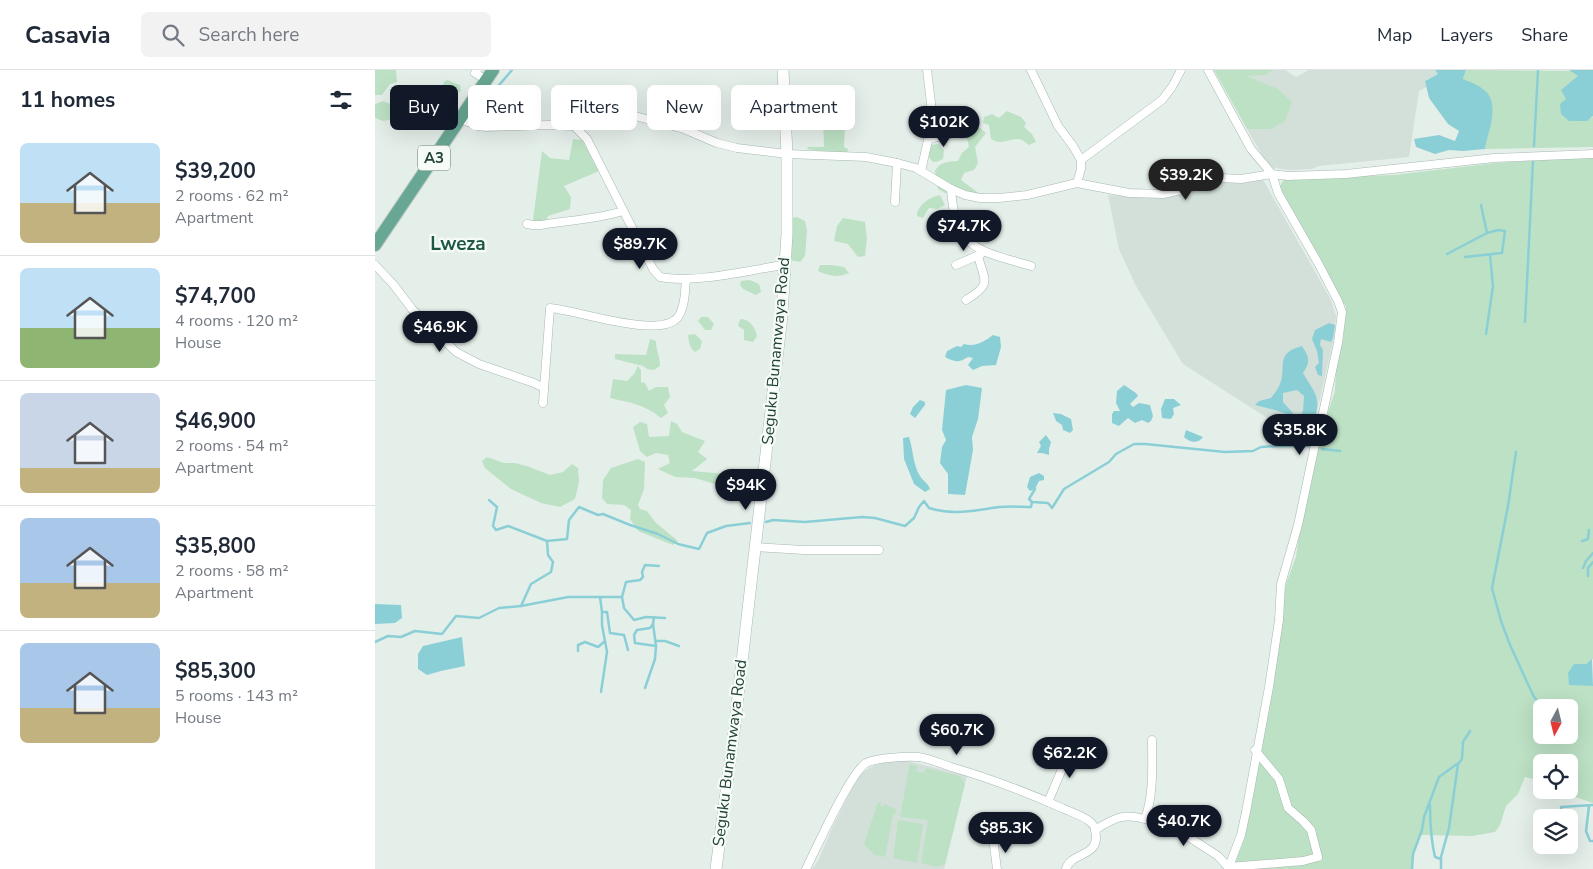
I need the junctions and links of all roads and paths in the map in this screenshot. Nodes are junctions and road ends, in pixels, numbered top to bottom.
1 (477, 70) edge
2 (783, 70) edge
3 (927, 70) edge
4 (1031, 70) edge
5 (1181, 70) edge
6 (1208, 70) edge
7 (490, 75) edge
8 (784, 85) edge
9 (637, 117) edge
10 (461, 119) junction
11 (551, 125) edge
12 (578, 130) edge
13 (786, 130) edge
14 (954, 133) dead end
15 (929, 139) junction
16 (787, 154) junction
17 (1593, 154) edge
18 (1081, 160) junction
19 (897, 162) junction
20 (921, 171) junction
21 (1272, 174) junction
22 (1077, 183) junction
23 (951, 189) junction
24 (895, 202) dead end
25 (623, 211) junction
26 (527, 224) dead end
27 (375, 245) edge
28 (981, 254) junction
29 (375, 264) edge
30 (784, 264) junction
31 (956, 265) dead end
32 (1031, 266) dead end
33 (686, 279) junction
34 (966, 300) dead end
35 (544, 388) junction
36 (543, 404) dead end
37 (755, 547) junction
38 (879, 550) dead end
39 (1151, 740) dead end
40 (1071, 748) dead end
41 (1254, 750) junction
42 (1048, 802) junction
43 (1145, 818) junction
44 (1095, 830) junction
45 (993, 838) dead end
46 (1228, 868) edge
47 (716, 869) edge
48 (806, 869) edge
49 (997, 869) edge
50 (1067, 869) edge

1 - 7 street
2 - 8 main road, Seguku Bunamwaya Road
3 - 15 street
4 - 18 street
5 - 18 street
6 - 21 street
7 - 10 main road, A3
9 - 16 street
10 - 11 street
10 - 27 main road, A3
12 - 25 street
13 - 16 main road, Seguku Bunamwaya Road
14 - 15 street
15 - 20 street
16 - 19 street
16 - 30 main road, Seguku Bunamwaya Road
17 - 21 street
18 - 22 street
19 - 20 street
19 - 24 street
20 - 23 street
21 - 22 street
21 - 41 street
22 - 23 street
23 - 28 street
25 - 26 street
25 - 33 street
28 - 31 street
28 - 32 street
28 - 34 street
29 - 35 street
30 - 33 street
30 - 37 main road, Seguku Bunamwaya Road
33 - 35 street
35 - 36 street
37 - 38 street
37 - 47 main road, Seguku Bunamwaya Road
39 - 43 street
40 - 42 street
41 - 46 street
41 - 46 street
42 - 44 street
42 - 48 street
43 - 44 street
43 - 46 street
44 - 50 street
45 - 49 street

